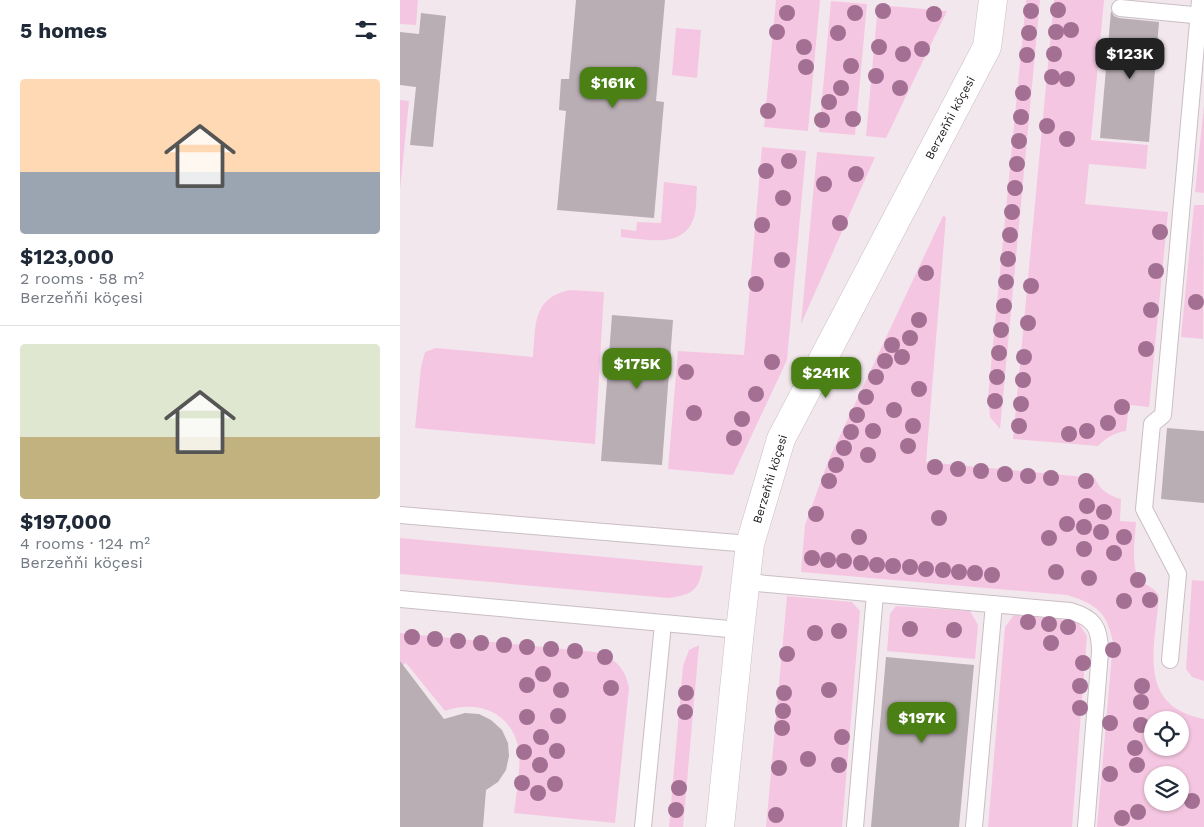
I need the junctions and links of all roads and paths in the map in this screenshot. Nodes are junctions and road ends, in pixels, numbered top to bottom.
1 (993, 0) edge
2 (1120, 8) dead end
3 (1201, 10) edge
4 (400, 515) edge
5 (750, 544) junction
6 (746, 582) junction
7 (875, 594) junction
8 (400, 599) edge
9 (994, 604) junction
10 (663, 624) junction
11 (740, 630) junction
12 (1170, 660) dead end
13 (643, 827) edge
14 (720, 827) edge
15 (854, 827) edge
16 (974, 827) edge
17 (1086, 827) edge

1 - 5 street, Berzeňňi köçesi
2 - 3 lane
3 - 12 lane
4 - 5 lane
5 - 6 street, Berzeňňi köçesi
6 - 7 lane
6 - 11 street, Berzeňňi köçesi
7 - 9 lane
7 - 15 lane
8 - 10 lane
9 - 16 lane
9 - 17 lane
10 - 11 lane
10 - 13 lane
11 - 14 street, Berzeňňi köçesi

